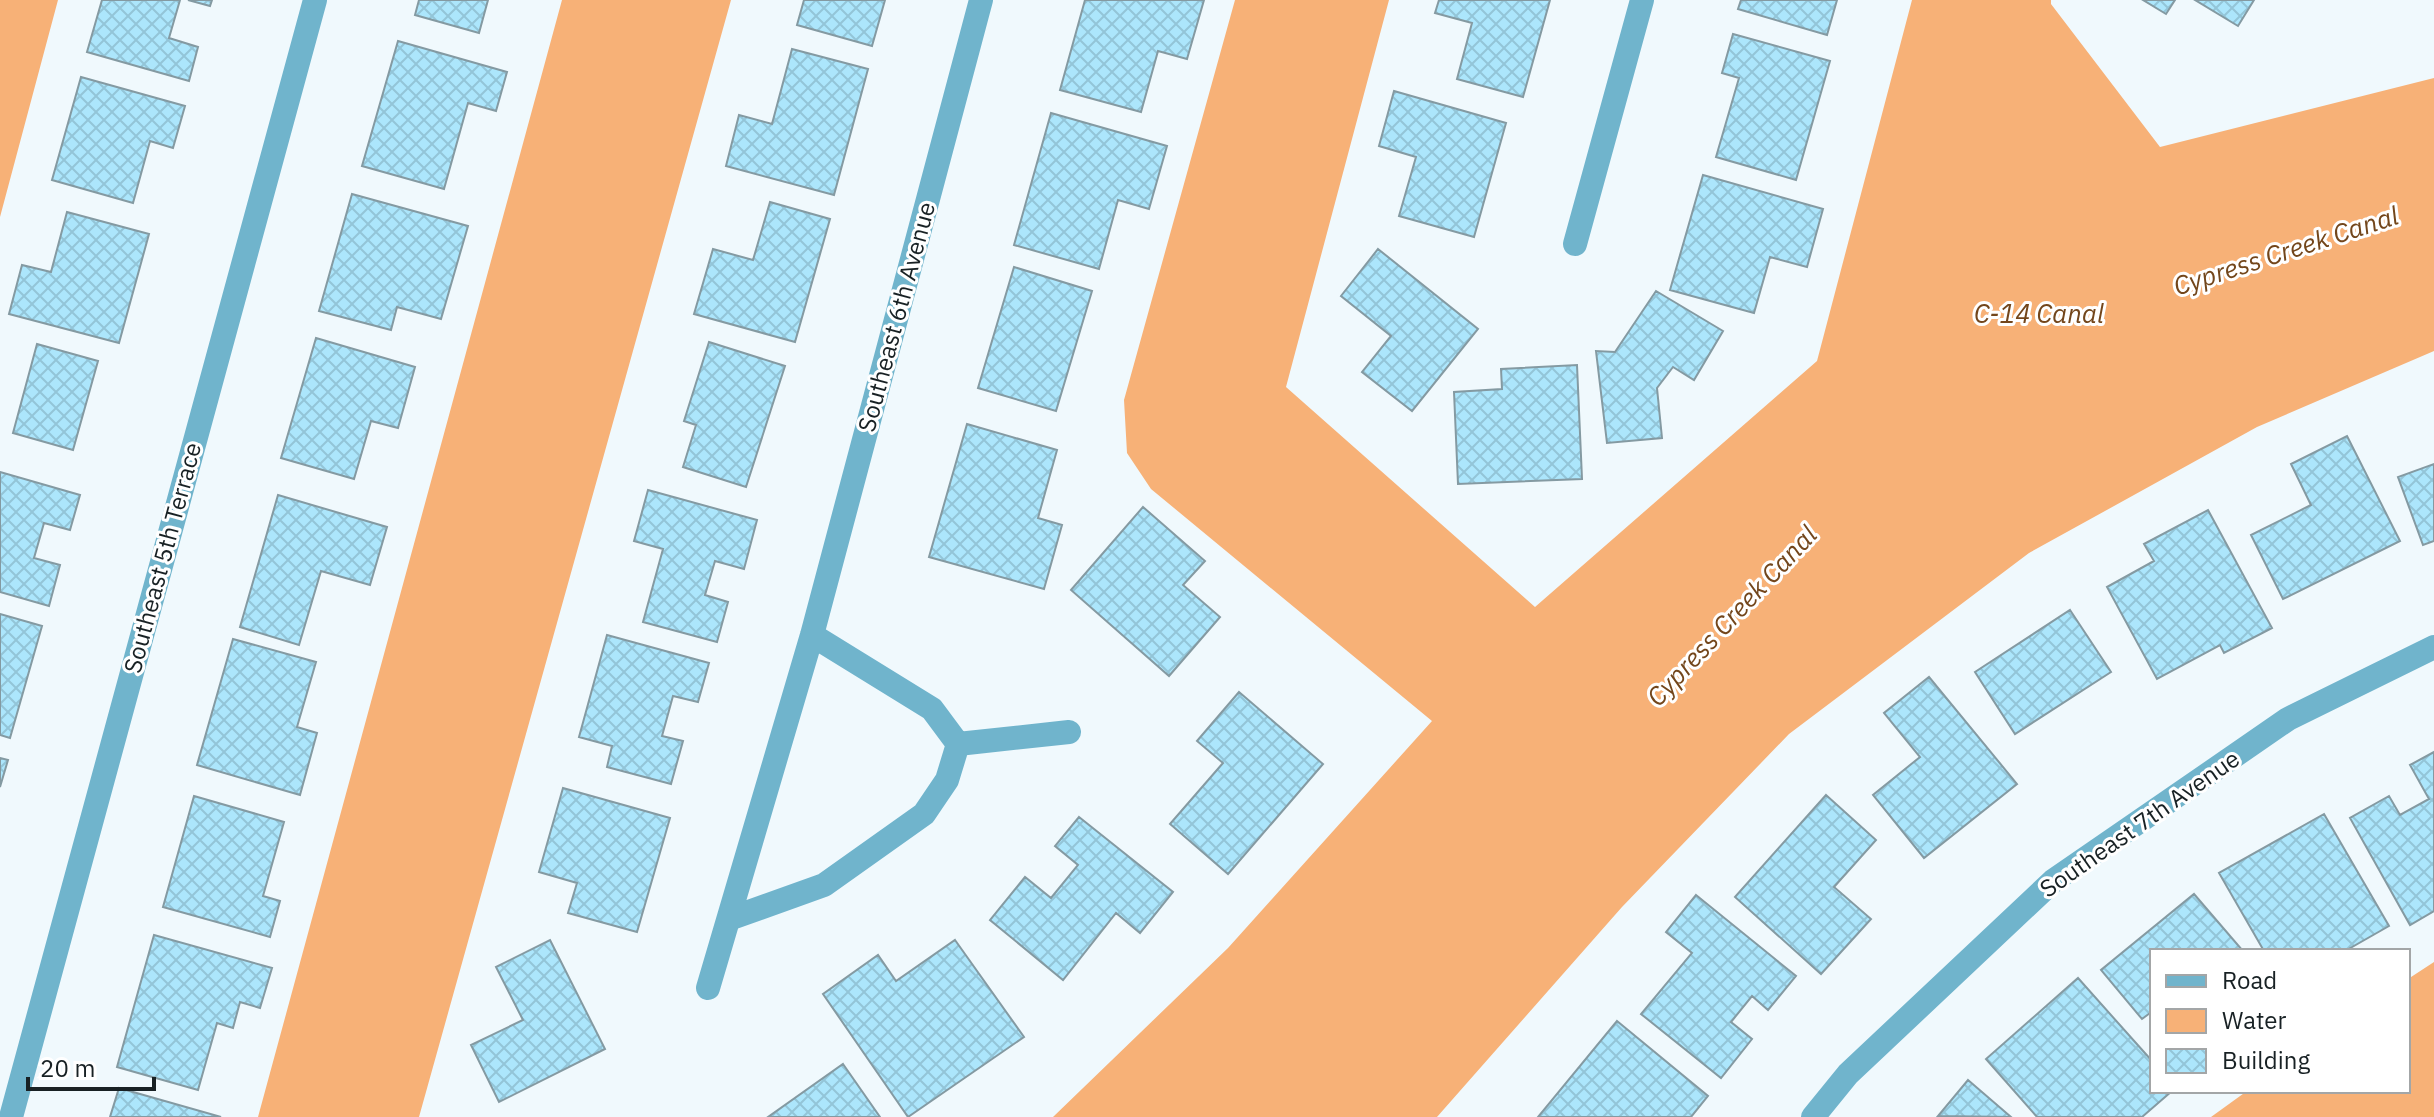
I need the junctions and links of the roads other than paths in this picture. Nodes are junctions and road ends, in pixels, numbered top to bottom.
1 (315, 0) edge
2 (981, 0) edge
3 (1642, 0) edge
4 (1575, 244) dead end
5 (812, 635) junction
6 (2434, 647) edge
7 (1069, 732) dead end
8 (958, 744) junction
9 (729, 919) junction
10 (708, 988) dead end
11 (11, 1117) edge
12 (1813, 1117) edge

1 - 11 street, Southeast 5th Terrace
2 - 5 street, Southeast 6th Avenue
3 - 4 street
5 - 8 street
5 - 9 street, Southeast 6th Avenue
6 - 12 street, Southeast 7th Avenue
7 - 8 street
8 - 9 street
9 - 10 street, Southeast 6th Avenue

